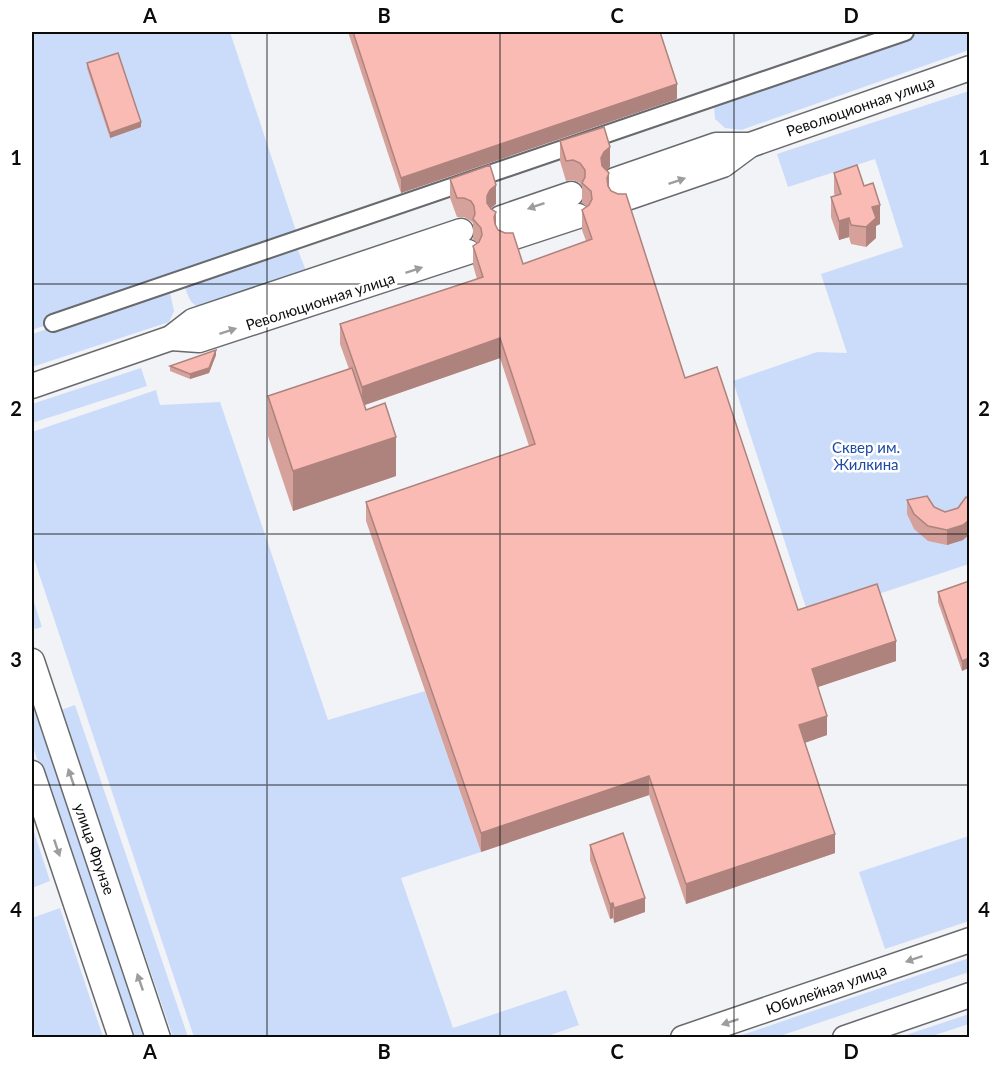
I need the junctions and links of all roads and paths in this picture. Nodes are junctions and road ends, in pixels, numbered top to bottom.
1 (905, 32) edge
2 (969, 68) edge
3 (618, 190) dead end
4 (574, 205) dead end
5 (505, 229) dead end
6 (465, 242) dead end
7 (53, 323) dead end
8 (32, 386) edge
9 (32, 661) edge
10 (32, 773) edge
11 (969, 940) edge
12 (969, 995) edge
13 (121, 1038) edge
14 (158, 1038) edge
15 (683, 1038) edge
16 (845, 1038) edge

1 - 7 street
2 - 3 main road, Революционная улица
4 - 5 main road
6 - 8 main road, Революционная улица
14 -> 9 main road, улица Фрунзе
10 -> 13 main road
11 -> 15 main road, Юбилейная улица
12 - 16 main road

